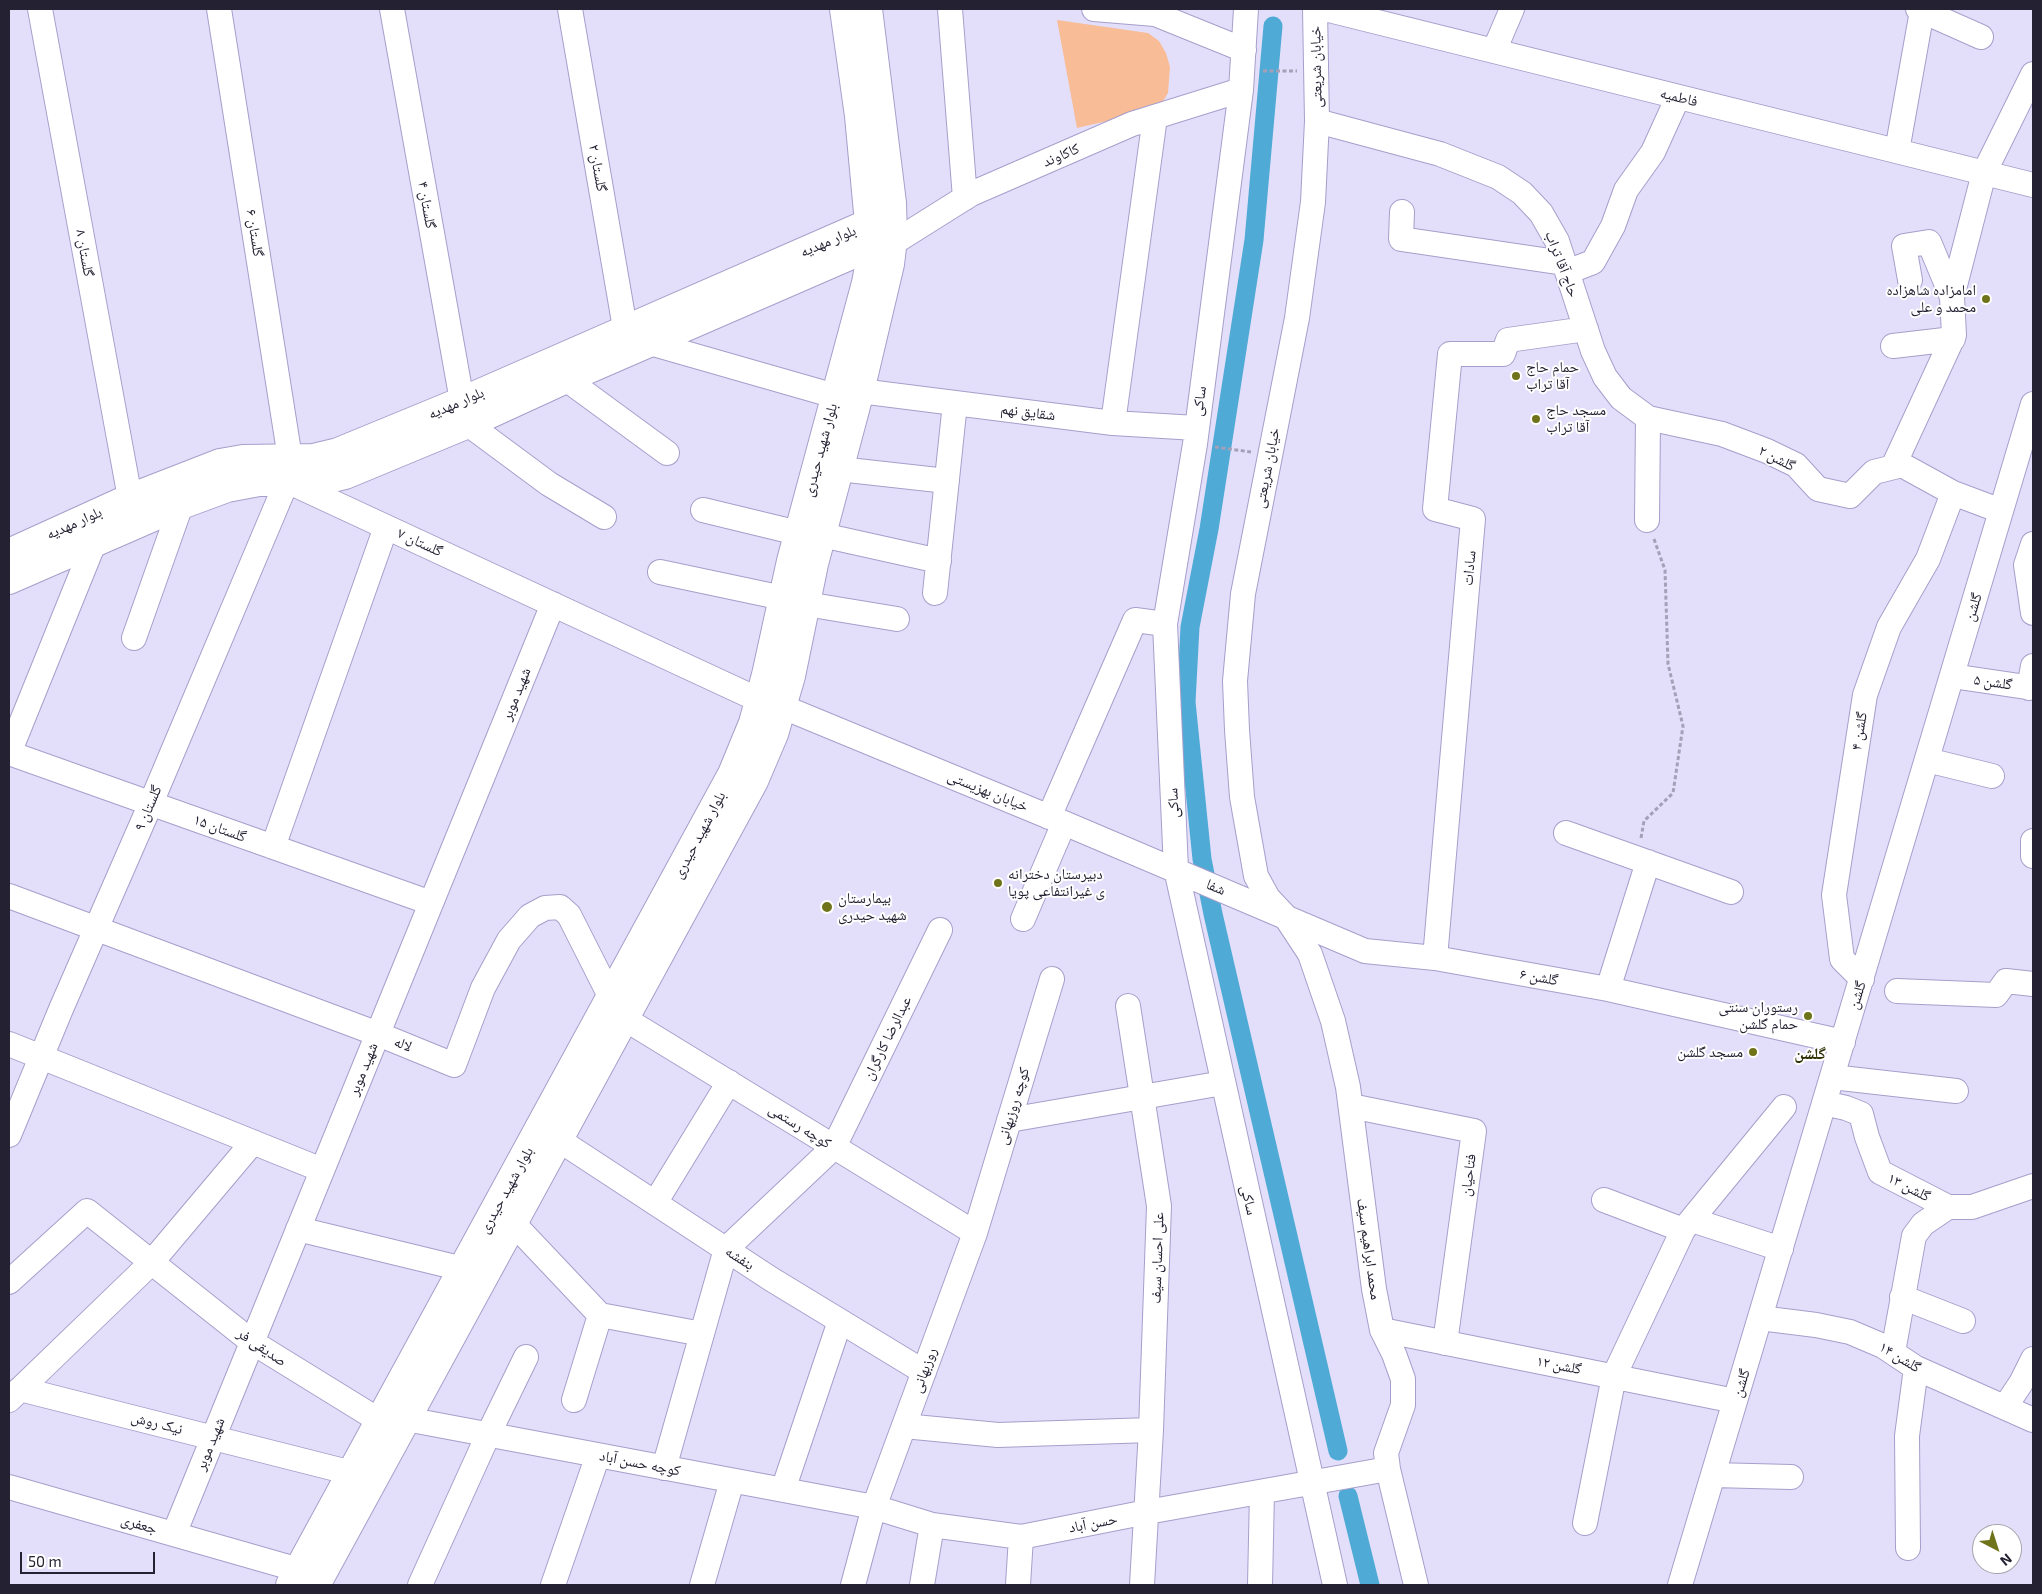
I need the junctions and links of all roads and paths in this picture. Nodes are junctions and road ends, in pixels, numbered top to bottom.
1 (40, 9) edge
2 (219, 9) edge
3 (392, 9) edge
4 (570, 9) edge
5 (844, 9) edge
6 (868, 9) edge
7 (950, 9) edge
8 (1094, 9) edge
9 (1246, 9) edge
10 (1315, 9) edge
11 (1325, 9) edge
12 (1512, 9) edge
13 (1920, 10) edge
14 (1981, 37) dead end
15 (1244, 50) junction
16 (1494, 51) junction
17 (1263, 71) dead end
18 (1296, 71) dead end
19 (2033, 74) edge
20 (1241, 90) junction
21 (1678, 97) junction
22 (1155, 117) junction
23 (1317, 121) junction
24 (1897, 151) junction
25 (1984, 173) junction
26 (2033, 186) edge
27 (965, 198) junction
28 (1402, 212) dead end
29 (881, 231) junction
30 (1566, 268) junction
31 (1910, 280) dead end
32 (1952, 297) junction
33 (625, 328) junction
34 (1586, 329) junction
35 (1953, 339) junction
36 (650, 343) junction
37 (1893, 346) dead end
38 (566, 379) junction
39 (847, 394) junction
40 (956, 403) junction
41 (2033, 404) edge
42 (465, 412) junction
43 (1648, 418) junction
44 (1113, 422) junction
45 (1202, 437) junction
46 (1251, 452) dead end
47 (667, 453) dead end
48 (2026, 456) edge
49 (1894, 467) junction
50 (839, 469) junction
51 (289, 470) junction
52 (947, 481) junction
53 (1953, 493) junction
54 (130, 498) junction
55 (180, 505) junction
56 (703, 510) dead end
57 (2001, 511) junction
58 (604, 517) dead end
59 (1647, 520) joint
60 (386, 526) junction
61 (810, 534) junction
62 (94, 543) junction
63 (2033, 544) edge
64 (9, 553) edge
65 (939, 561) junction
66 (660, 572) dead end
67 (9, 580) edge
68 (935, 593) dead end
69 (794, 601) junction
70 (553, 604) junction
71 (2033, 613) edge
72 (897, 619) dead end
73 (1165, 624) junction
74 (134, 638) dead end
75 (1952, 676) junction
76 (2032, 681) edge
77 (771, 704) junction
78 (9, 753) edge
79 (1927, 760) junction
80 (1992, 776) dead end
81 (151, 803) junction
82 (1057, 820) junction
83 (1566, 833) dead end
84 (2033, 842) edge
85 (273, 847) junction
86 (2033, 856) edge
87 (1642, 860) junction
88 (1184, 873) junction
89 (1731, 892) dead end
90 (9, 896) edge
91 (1241, 897) joint
92 (431, 903) junction
93 (1285, 916) junction
94 (1023, 919) dead end
95 (96, 928) junction
96 (940, 930) dead end
97 (1435, 958) junction
98 (1052, 978) dead end
99 (1862, 979) junction
100 (2033, 984) edge
101 (1608, 989) junction
102 (1897, 991) dead end
103 (1128, 1006) dead end
104 (618, 1008) junction
105 (378, 1034) junction
106 (1843, 1042) junction
107 (9, 1044) edge
108 (41, 1057) junction
109 (1832, 1077) junction
110 (729, 1082) junction
111 (1223, 1083) junction
112 (1956, 1091) dead end
113 (1142, 1097) junction
114 (1824, 1103) junction
115 (1351, 1106) junction
116 (1784, 1108) dead end
117 (1009, 1120) junction
118 (9, 1136) edge
119 (559, 1140) junction
120 (253, 1142) junction
121 (834, 1147) junction
122 (322, 1170) junction
123 (2033, 1186) edge
124 (1604, 1200) dead end
125 (655, 1202) junction
126 (1948, 1207) junction
127 (513, 1223) junction
128 (1687, 1225) junction
129 (298, 1229) junction
130 (974, 1233) junction
131 (726, 1249) junction
132 (1781, 1249) junction
133 (151, 1263) junction
134 (463, 1269) junction
135 (9, 1282) edge
136 (1902, 1297) junction
137 (600, 1315) junction
138 (1760, 1318) junction
139 (1963, 1321) dead end
140 (840, 1322) junction
141 (1382, 1330) junction
142 (702, 1334) junction
143 (252, 1342) junction
144 (1445, 1343) junction
145 (1893, 1352) junction
146 (526, 1357) dead end
147 (2033, 1359) edge
148 (1916, 1368) junction
149 (924, 1372) junction
150 (1614, 1376) junction
151 (14, 1394) edge
152 (574, 1400) dead end
153 (1735, 1401) junction
154 (2004, 1407) junction
155 (391, 1417) junction
156 (2033, 1420) edge
157 (904, 1426) junction
158 (1151, 1430) junction
159 (488, 1435) junction
160 (213, 1438) junction
161 (598, 1456) junction
162 (664, 1468) junction
163 (1388, 1469) junction
164 (352, 1473) junction
165 (1713, 1475) junction
166 (1791, 1477) dead end
167 (732, 1481) junction
168 (1312, 1483) junction
169 (9, 1487) edge
170 (783, 1490) junction
171 (1262, 1492) junction
172 (874, 1507) junction
173 (1147, 1512) junction
174 (1585, 1523) dead end
175 (932, 1525) junction
176 (174, 1534) junction
177 (1021, 1538) junction
178 (1908, 1548) dead end
179 (302, 1580) edge
180 (420, 1585) edge
181 (553, 1585) edge
182 (702, 1585) edge
183 (853, 1585) edge
184 (922, 1585) edge
185 (1018, 1585) edge
186 (1142, 1585) edge
187 (1260, 1585) edge
188 (1335, 1585) edge
189 (1416, 1585) edge
190 (1680, 1585) edge

1 - 54 street, گلستان ۸
2 - 51 street, گلستان ۶
3 - 42 street, گلستان ۴
4 - 33 street, گلستان ۲
5 - 29 main road, بلوار شهید حیدری
6 - 29 main road, بلوار شهید حیدری
7 - 27 street
8 - 15 street
9 - 15 street, ساکی
10 - 23 street, خیابان شریعتی
11 - 16 street, فاطمیه
12 - 16 street
13 - 14 street
13 - 24 street
15 - 20 street, ساکی
16 - 21 street, فاطمیه
17 - 18 path
19 - 25 street
20 - 22 street, کاکاوند
20 - 45 street, ساکی
21 - 24 street, فاطمیه
21 - 30 street
22 - 27 street, کاکاوند
22 - 44 street
23 - 30 street, حاج آقا تراب
23 - 93 street, خیابان شریعتی
24 - 25 street, فاطمیه
25 - 26 street, فاطمیه
25 - 32 street
27 - 29 street, کاکاوند
28 - 30 street
29 - 33 main road, بلوار مهدیه
29 - 36 main road, بلوار مهدیه
29 - 39 main road, بلوار شهید حیدری
30 - 34 street, حاج آقا تراب
31 - 32 street
32 - 35 street
33 - 42 main road, بلوار مهدیه
34 - 43 street, حاج آقا تراب
34 - 97 street, سادات
35 - 37 street
35 - 49 street
36 - 38 main road, بلوار مهدیه
36 - 39 street, شقایق نهم
38 - 42 main road, بلوار مهدیه
38 - 47 street
39 - 40 street, شقایق نهم
39 - 50 main road, بلوار شهید حیدری
39 - 61 main road, بلوار شهید حیدری
40 - 44 street, شقایق نهم
40 - 52 street
41 - 48 street, گلشن
42 - 51 main road, بلوار مهدیه
42 - 58 street
43 - 49 street, گلشن ۲
43 - 59 street
44 - 45 street, شقایق نهم
45 - 46 path
45 - 73 street, ساکی
48 - 57 street, گلشن
49 - 53 street
50 - 52 street
50 - 61 main road, بلوار شهید حیدری
51 - 54 main road, بلوار مهدیه
51 - 55 main road, بلوار مهدیه
51 - 60 street, گلستان ۷
51 - 81 street, گلستان ۹
52 - 65 street
53 - 57 street
53 - 99 street, گلشن ۴
54 - 64 main road, بلوار مهدیه
55 - 62 main road, بلوار مهدیه
55 - 74 street
56 - 61 street
57 - 75 street, گلشن
59 - 87 path
60 - 70 street, گلستان ۷
60 - 85 street
61 - 65 street
61 - 69 main road, بلوار شهید حیدری
62 - 67 main road, بلوار مهدیه
62 - 78 street
63 - 71 street
65 - 68 street
66 - 69 street
69 - 72 street
69 - 77 main road, بلوار شهید حیدری
70 - 77 street, گلستان ۷
70 - 92 street, شهید موبر
73 - 82 street
73 - 88 street, ساکی
75 - 76 street, گلشن ۵
75 - 79 street, گلشن
77 - 82 street, خیابان بهزیستی
77 - 104 main road, بلوار شهید حیدری
78 - 81 street, گلستان ۱۵
79 - 80 street
79 - 99 street, گلشن
81 - 85 street, گلستان ۱۵
81 - 95 street, گلستان ۹
82 - 88 street, خیابان بهزیستی
82 - 94 street
83 - 87 street
84 - 86 street
85 - 92 street, گلستان ۱۵
87 - 89 street
87 - 101 street
88 - 91 street, شفا
88 - 111 street, ساکی
90 - 95 street, لاله
91 - 93 street, گلشن ۶
92 - 105 street, شهید موبر
93 - 97 street, گلشن ۶
93 - 115 street, محمد ابراهیم سیف
95 - 105 street, لاله
95 - 108 street, گلستان ۹
96 - 121 street, عبدالرضا کارگران
97 - 101 street, گلشن ۶
98 - 117 street, کوچه روزبهانی
99 - 106 street, گلشن
100 - 102 street
101 - 106 street, گلشن ۶
103 - 113 street, علی احسان سیف
104 - 105 street, لاله
104 - 110 street, کوچه رستمی
104 - 119 main road, بلوار شهید حیدری
104 - 134 main road, بلوار شهید حیدری
105 - 122 street, شهید موبر
106 - 109 street, گلشن
107 - 108 street
108 - 118 street, گلستان ۹
108 - 120 street
109 - 112 street
109 - 114 street, گلشن
110 - 121 street, کوچه رستمی
110 - 125 street
111 - 113 street
111 - 168 street, ساکی
113 - 117 street
113 - 158 street, علی احسان سیف
114 - 126 street, گلشن ۱۳
114 - 132 street, گلشن
115 - 141 street, محمد ابراهیم سیف
115 - 144 street, فتاحیان
116 - 128 street
117 - 130 street, کوچه روزبهانی
119 - 125 street, بنفشه
119 - 127 main road, بلوار شهید حیدری
120 - 122 street
120 - 133 street
121 - 130 street, کوچه رستمی
121 - 131 street
122 - 129 street, شهید موبر
123 - 126 street, گلشن ۱۳
124 - 128 street
125 - 131 street, بنفشه
126 - 136 street
127 - 137 street
127 - 155 main road, بلوار شهید حیدری
128 - 132 street
128 - 150 street
129 - 134 street
129 - 143 street, شهید موبر
130 - 149 street, روزبهانی
131 - 140 street, بنفشه
131 - 142 street
132 - 138 street, گلشن
133 - 135 street, صدیقی فر
133 - 143 street, صدیقی فر
133 - 151 street
134 - 155 main road, بلوار شهید حیدری
136 - 139 street
136 - 145 street
137 - 142 street
137 - 152 street
138 - 145 street, گلشن ۱۴
138 - 153 street, گلشن
140 - 149 street, بنفشه
140 - 170 street
141 - 144 street, گلشن ۱۲
141 - 163 street, محمد ابراهیم سیف
142 - 162 street
143 - 155 street, صدیقی فر
143 - 160 street, شهید موبر
144 - 150 street, گلشن ۱۲
145 - 148 street, گلشن ۱۴
146 - 159 street
147 - 154 street
148 - 154 street, گلشن ۱۴
148 - 178 street
149 - 157 street, روزبهانی
150 - 153 street, گلشن ۱۲
150 - 174 street
151 - 160 street, نیک روش
153 - 165 street, گلشن
154 - 156 street, گلشن ۱۴
155 - 159 street, کوچه حسن آباد
155 - 164 main road, بلوار شهید حیدری
155 - 179 main road, بلوار شهید حیدری
157 - 158 street
157 - 172 street, روزبهانی
158 - 173 street, علی احسان سیف
159 - 161 street, کوچه حسن آباد
159 - 180 street
160 - 164 street, نیک روش
160 - 176 street, شهید موبر
161 - 162 street, کوچه حسن آباد
161 - 181 street
162 - 167 street, کوچه حسن آباد
163 - 168 street, حسن آباد
163 - 189 street, محمد ابراهیم سیف
164 - 179 main road, بلوار شهید حیدری
165 - 166 street
165 - 190 street, گلشن
167 - 170 street, کوچه حسن آباد
167 - 182 street
168 - 171 street, حسن آباد
168 - 188 street, ساکی
169 - 176 street, جعفری
170 - 172 street, کوچه حسن آباد
171 - 173 street, حسن آباد
171 - 187 street
172 - 175 street, حسن آباد
172 - 183 street, روزبهانی
173 - 177 street, حسن آباد
173 - 186 street, علی احسان سیف
175 - 177 street, حسن آباد
175 - 184 street
176 - 179 street, جعفری
177 - 185 street

